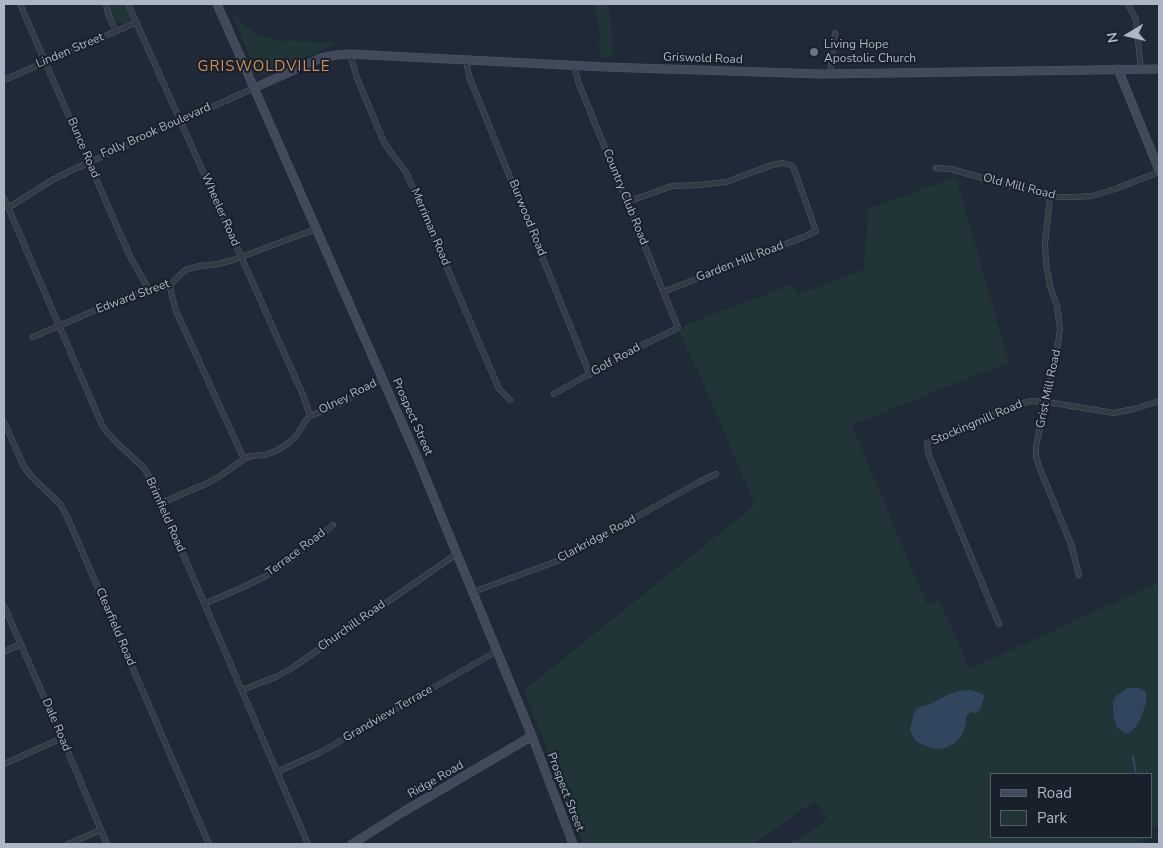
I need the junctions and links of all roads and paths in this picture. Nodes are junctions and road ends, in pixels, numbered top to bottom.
1 (20, 4) edge
2 (106, 4) edge
3 (128, 4) edge
4 (217, 4) edge
5 (1128, 4) edge
6 (137, 22) junction
7 (116, 31) junction
8 (835, 33) dead end
9 (350, 54) junction
10 (466, 60) junction
11 (46, 62) junction
12 (574, 66) junction
13 (1118, 69) junction
14 (1141, 69) junction
15 (1159, 69) edge
16 (830, 74) junction
17 (4, 80) edge
18 (254, 88) junction
19 (180, 121) junction
20 (88, 162) junction
21 (936, 168) dead end
22 (1159, 171) edge
23 (1050, 197) junction
24 (4, 198) edge
25 (627, 202) junction
26 (8, 208) junction
27 (316, 229) junction
28 (241, 257) junction
29 (170, 285) junction
30 (148, 290) junction
31 (663, 292) junction
32 (59, 326) junction
33 (678, 328) joint
34 (33, 337) dead end
35 (590, 375) junction
36 (383, 379) junction
37 (554, 394) dead end
38 (510, 400) dead end
39 (1047, 402) junction
40 (1159, 402) edge
41 (310, 416) junction
42 (4, 422) edge
43 (244, 459) junction
44 (716, 474) dead end
45 (162, 503) junction
46 (333, 525) dead end
47 (458, 553) junction
48 (1080, 575) dead end
49 (473, 592) junction
50 (204, 604) junction
51 (4, 606) edge
52 (999, 624) dead end
53 (21, 644) junction
54 (497, 651) junction
55 (4, 652) edge
56 (242, 690) junction
57 (532, 736) junction
58 (62, 738) junction
59 (4, 764) edge
60 (277, 772) junction
61 (101, 830) junction
62 (68, 844) edge
63 (107, 844) edge
64 (209, 844) edge
65 (308, 844) edge
66 (352, 844) edge
67 (573, 844) edge

1 - 11 street, Bunce Road
2 - 7 street
3 - 6 street, Wheeler Road
4 - 18 street, Prospect Street
5 - 14 street
6 - 7 street, Linden Street
6 - 19 street, Wheeler Road
7 - 11 street, Linden Street
8 - 16 street
9 - 10 street, Griswold Road
9 - 18 street, Griswold Road
9 - 38 street, Merriman Road
10 - 12 street, Griswold Road
10 - 35 street, Burwood Road
11 - 17 street, Linden Street
11 - 20 street, Bunce Road
12 - 16 street, Griswold Road
12 - 25 street, Country Club Road
13 - 14 street, Griswold Road
13 - 16 street, Griswold Road
13 - 22 street
14 - 15 street, Griswold Road
18 - 19 street, Folly Brook Boulevard
18 - 27 street, Prospect Street
19 - 20 street, Folly Brook Boulevard
19 - 28 street, Wheeler Road
20 - 26 street, Folly Brook Boulevard
20 - 30 street, Bunce Road
21 - 23 street, Old Mill Road
22 - 23 street, Old Mill Road
23 - 39 street, Grist Mill Road
24 - 26 street, Brimfield Road
25 - 31 street, Country Club Road
25 - 31 street, Garden Hill Road
26 - 32 street, Brimfield Road
27 - 28 street, Edward Street
27 - 36 street, Prospect Street
28 - 29 street, Edward Street
28 - 41 street, Wheeler Road
29 - 30 street, Edward Street
29 - 43 street
30 - 32 street, Edward Street
31 - 33 street, Country Club Road
32 - 34 street, Edward Street
32 - 45 street, Brimfield Road
33 - 35 street, Golf Road
35 - 37 street, Golf Road
36 - 41 street, Olney Road
36 - 47 street, Prospect Street
39 - 40 street, Stockingmill Road
39 - 48 street, Grist Mill Road
39 - 52 street, Stockingmill Road
41 - 43 street, Olney Road
42 - 64 street, Clearfield Road
43 - 45 street, Olney Road
44 - 49 street, Clarkridge Road
45 - 50 street, Brimfield Road
46 - 50 street, Terrace Road
47 - 49 street, Prospect Street
47 - 56 street, Churchill Road
49 - 54 street, Prospect Street
50 - 56 street, Brimfield Road
51 - 53 street, Dale Road
53 - 55 street
53 - 58 street, Dale Road
54 - 57 street, Prospect Street
54 - 60 street, Grandview Terrace
56 - 60 street, Brimfield Road
57 - 66 street, Ridge Road
57 - 67 street, Prospect Street
58 - 59 street
58 - 61 street, Dale Road
60 - 65 street, Brimfield Road
61 - 62 street
61 - 63 street, Dale Road

